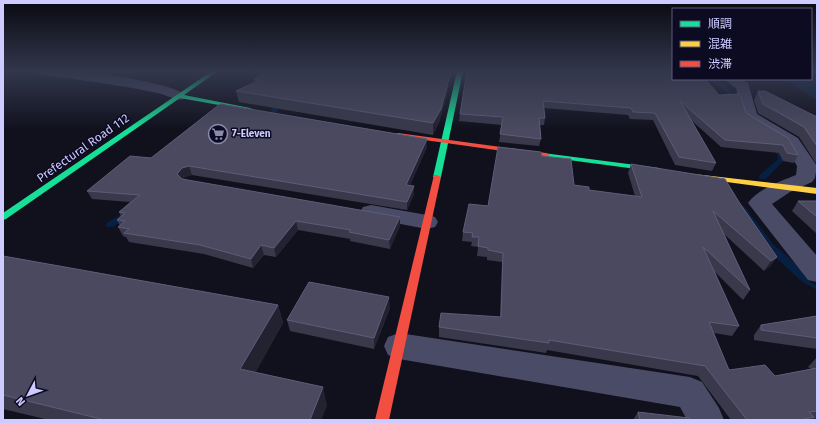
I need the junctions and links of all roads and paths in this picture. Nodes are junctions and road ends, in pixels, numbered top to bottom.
1 (166, 91) edge
2 (186, 91) edge
3 (456, 91) edge
4 (744, 91) edge
5 (178, 96) junction
6 (261, 112) edge
7 (391, 134) edge
8 (445, 143) junction
9 (672, 172) edge
10 (687, 175) edge
11 (783, 188) junction
12 (817, 191) edge
13 (349, 208) edge
14 (3, 217) edge
15 (427, 222) junction
16 (817, 273) edge
17 (399, 346) junction
18 (382, 420) edge
19 (706, 420) edge

1 - 5 street
2 - 5 street, Prefectural Road 112
3 - 8 street
4 - 11 street
5 - 6 street
5 - 14 street, Prefectural Road 112
7 - 8 street
8 - 9 street
8 - 15 street
10 - 11 street
11 - 12 street
11 - 16 street
13 - 15 street
15 - 17 street
17 - 18 street
17 - 19 street

